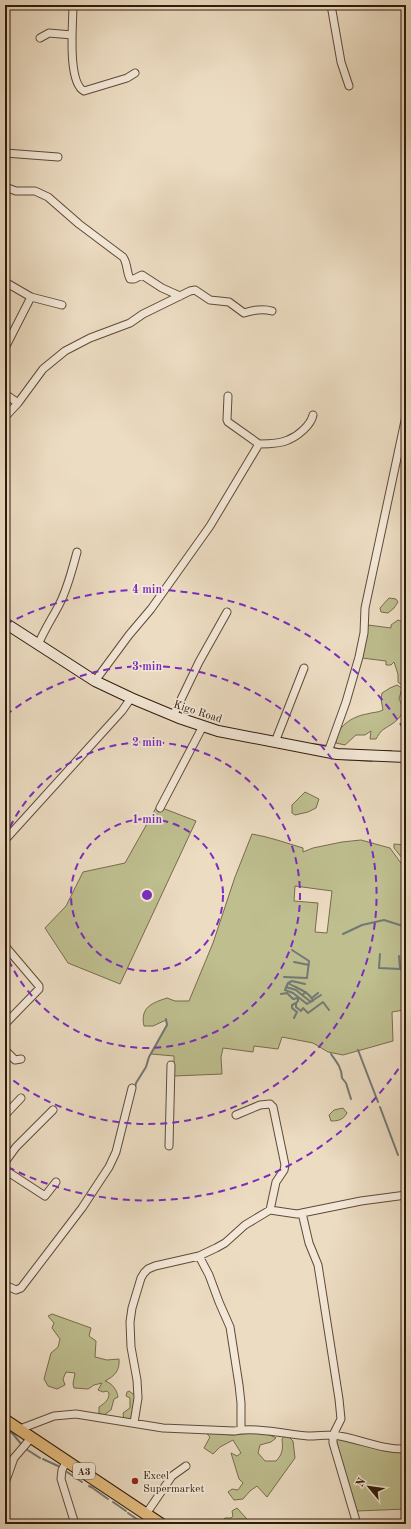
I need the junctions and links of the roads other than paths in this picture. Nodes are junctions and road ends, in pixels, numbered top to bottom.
1 (73, 5) edge
2 (331, 5) edge
3 (72, 35) junction
4 (40, 38) dead end
5 (135, 73) dead end
6 (349, 86) dead end
7 (5, 152) edge
8 (58, 156) dead end
9 (5, 187) edge
10 (5, 282) edge
11 (180, 296) junction
12 (31, 297) junction
13 (62, 305) dead end
14 (272, 310) dead end
15 (5, 348) edge
16 (5, 394) edge
17 (228, 396) dead end
18 (18, 403) junction
19 (313, 414) dead end
20 (406, 416) edge
21 (5, 417) edge
22 (260, 444) junction
23 (77, 552) dead end
24 (227, 612) dead end
25 (5, 623) edge
26 (38, 645) junction
27 (304, 668) dead end
28 (95, 681) junction
29 (131, 698) junction
30 (172, 716) junction
31 (203, 726) junction
32 (275, 742) junction
33 (328, 752) junction
34 (406, 757) edge
35 (160, 808) dead end
36 (5, 840) edge
37 (5, 946) edge
38 (5, 1024) edge
39 (5, 1050) edge
40 (21, 1059) dead end
41 (171, 1065) dead end
42 (132, 1088) dead end
43 (21, 1098) dead end
44 (53, 1110) dead end
45 (5, 1115) edge
46 (236, 1115) dead end
47 (169, 1146) dead end
48 (5, 1162) edge
49 (5, 1170) edge
50 (56, 1182) dead end
51 (406, 1196) edge
52 (270, 1210) junction
53 (302, 1214) junction
54 (199, 1256) junction
55 (5, 1286) edge
56 (5, 1420) edge
57 (134, 1423) junction
58 (20, 1429) junction
59 (242, 1429) junction
60 (332, 1435) junction
61 (32, 1437) junction
62 (406, 1449) edge
63 (67, 1460) junction
64 (186, 1466) dead end
65 (5, 1483) edge
66 (146, 1514) junction
67 (75, 1524) edge
68 (161, 1524) edge
69 (357, 1524) edge

1 - 3 street
2 - 6 street
3 - 4 street
3 - 5 street
7 - 8 street
9 - 11 street
10 - 12 street
11 - 14 street
11 - 18 street
12 - 13 street
12 - 15 street
16 - 18 street
17 - 22 street
18 - 21 street
19 - 22 street
20 - 33 street
22 - 28 street
23 - 26 street
24 - 30 street
25 - 26 street, Kigo Road
26 - 28 street, Kigo Road
27 - 32 street
28 - 29 street, Kigo Road
29 - 30 street, Kigo Road
29 - 36 street
30 - 31 street, Kigo Road
31 - 32 street, Kigo Road
31 - 35 street
32 - 33 street, Kigo Road
33 - 34 street, Kigo Road
37 - 38 street
39 - 40 street
41 - 47 street
42 - 55 street
43 - 45 street
44 - 48 street
46 - 52 street
49 - 50 street
51 - 53 street
52 - 53 street
52 - 54 street
53 - 60 street
54 - 57 street
54 - 59 street
56 - 58 main road, A3
57 - 58 street
57 - 59 street
58 - 61 main road, A3
59 - 60 street
60 - 62 street
60 - 69 street
61 - 63 main road, A3
61 - 65 street
63 - 66 main road, A3
63 - 67 street
64 - 66 street
66 - 68 main road, A3

